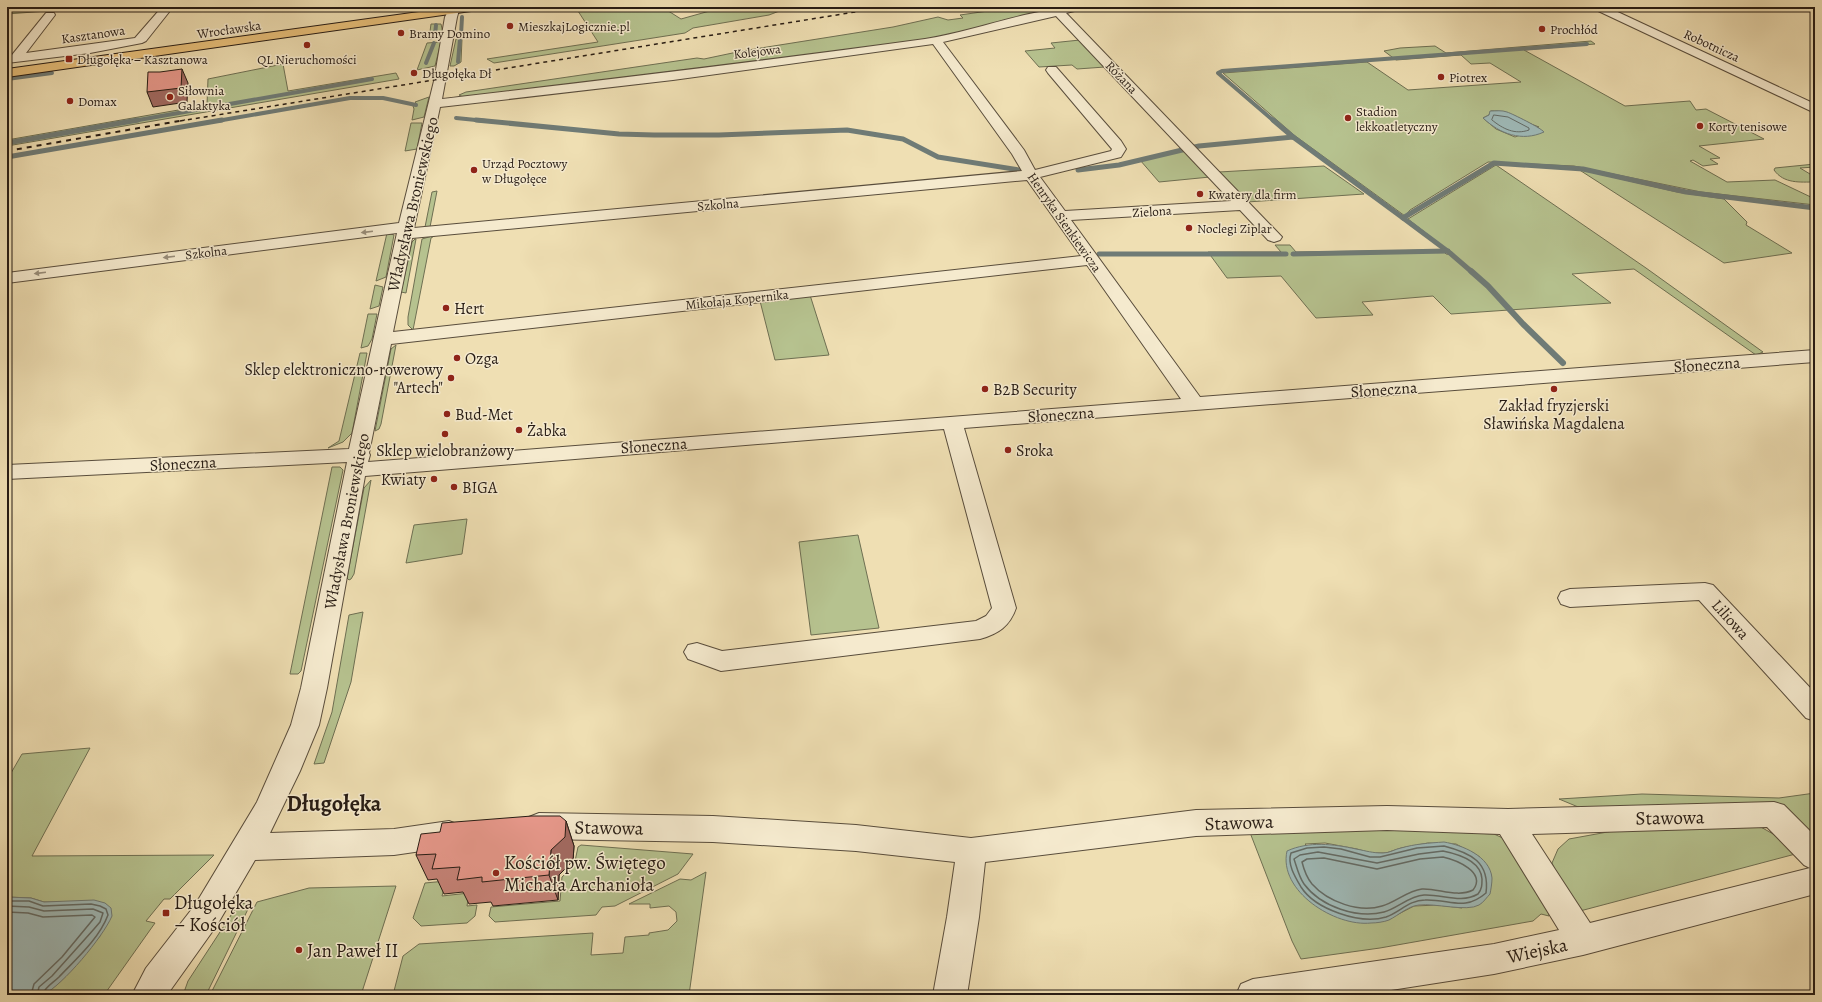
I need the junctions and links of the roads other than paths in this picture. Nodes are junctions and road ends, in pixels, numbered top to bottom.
1 (168, 7) edge
2 (478, 7) edge
3 (1079, 7) edge
4 (1598, 7) edge
5 (451, 8) edge
6 (1057, 11) junction
7 (50, 15) dead end
8 (936, 41) junction
9 (12, 59) edge
10 (7, 67) edge
11 (1052, 70) dead end
12 (7, 73) edge
13 (435, 104) junction
14 (1815, 109) edge
15 (1031, 175) junction
16 (1242, 205) junction
17 (1061, 216) junction
18 (405, 231) junction
19 (1274, 237) dead end
20 (1091, 260) junction
21 (7, 278) edge
22 (383, 339) junction
23 (1815, 356) edge
24 (1194, 404) junction
25 (952, 423) junction
26 (358, 462) junction
27 (7, 472) edge
28 (1570, 598) dead end
29 (697, 652) dead end
30 (1815, 711) edge
31 (1508, 822) junction
32 (510, 828) edge
33 (472, 832) edge
34 (247, 847) junction
35 (971, 851) junction
36 (1815, 856) edge
37 (1815, 880) edge
38 (1583, 940) junction
39 (149, 995) edge
40 (950, 995) edge
41 (1253, 995) edge

1 - 9 street, Kasztanowa
2 - 5 main road, Wrocławska
3 - 6 street, Kolejowa
4 - 14 street, Robotnicza
5 - 10 main road, Wrocławska
5 - 12 main road, Wrocławska
5 - 13 street, Władysława Broniewskiego
6 - 8 street, Kolejowa
6 - 16 street, Różana
7 - 9 street
8 - 13 street, Kolejowa
8 - 15 street, Henryka Sienkiewicza
11 - 15 street, Szkolna
13 - 18 street, Władysława Broniewskiego
15 - 17 street, Henryka Sienkiewicza
15 - 18 street, Szkolna
16 - 17 street, Zielona
16 - 19 street
17 - 20 street, Henryka Sienkiewicza
18 -> 21 street, Szkolna
18 - 22 street, Władysława Broniewskiego
20 - 22 street, Mikołaja Kopernika
20 - 24 street, Henryka Sienkiewicza
22 - 26 street, Władysława Broniewskiego
23 - 24 street, Słoneczna
24 - 25 street, Słoneczna
25 - 26 street, Słoneczna
25 - 29 street
26 - 27 street, Słoneczna
26 - 34 street, Władysława Broniewskiego
28 - 30 street, Liliowa
31 - 35 street, Stawowa
31 - 36 street, Stawowa
31 - 38 street
32 - 35 street, Stawowa
33 - 34 street
34 - 39 street, Władysława Broniewskiego
35 - 40 street
37 - 38 street, Wiejska
38 - 41 street, Wiejska

